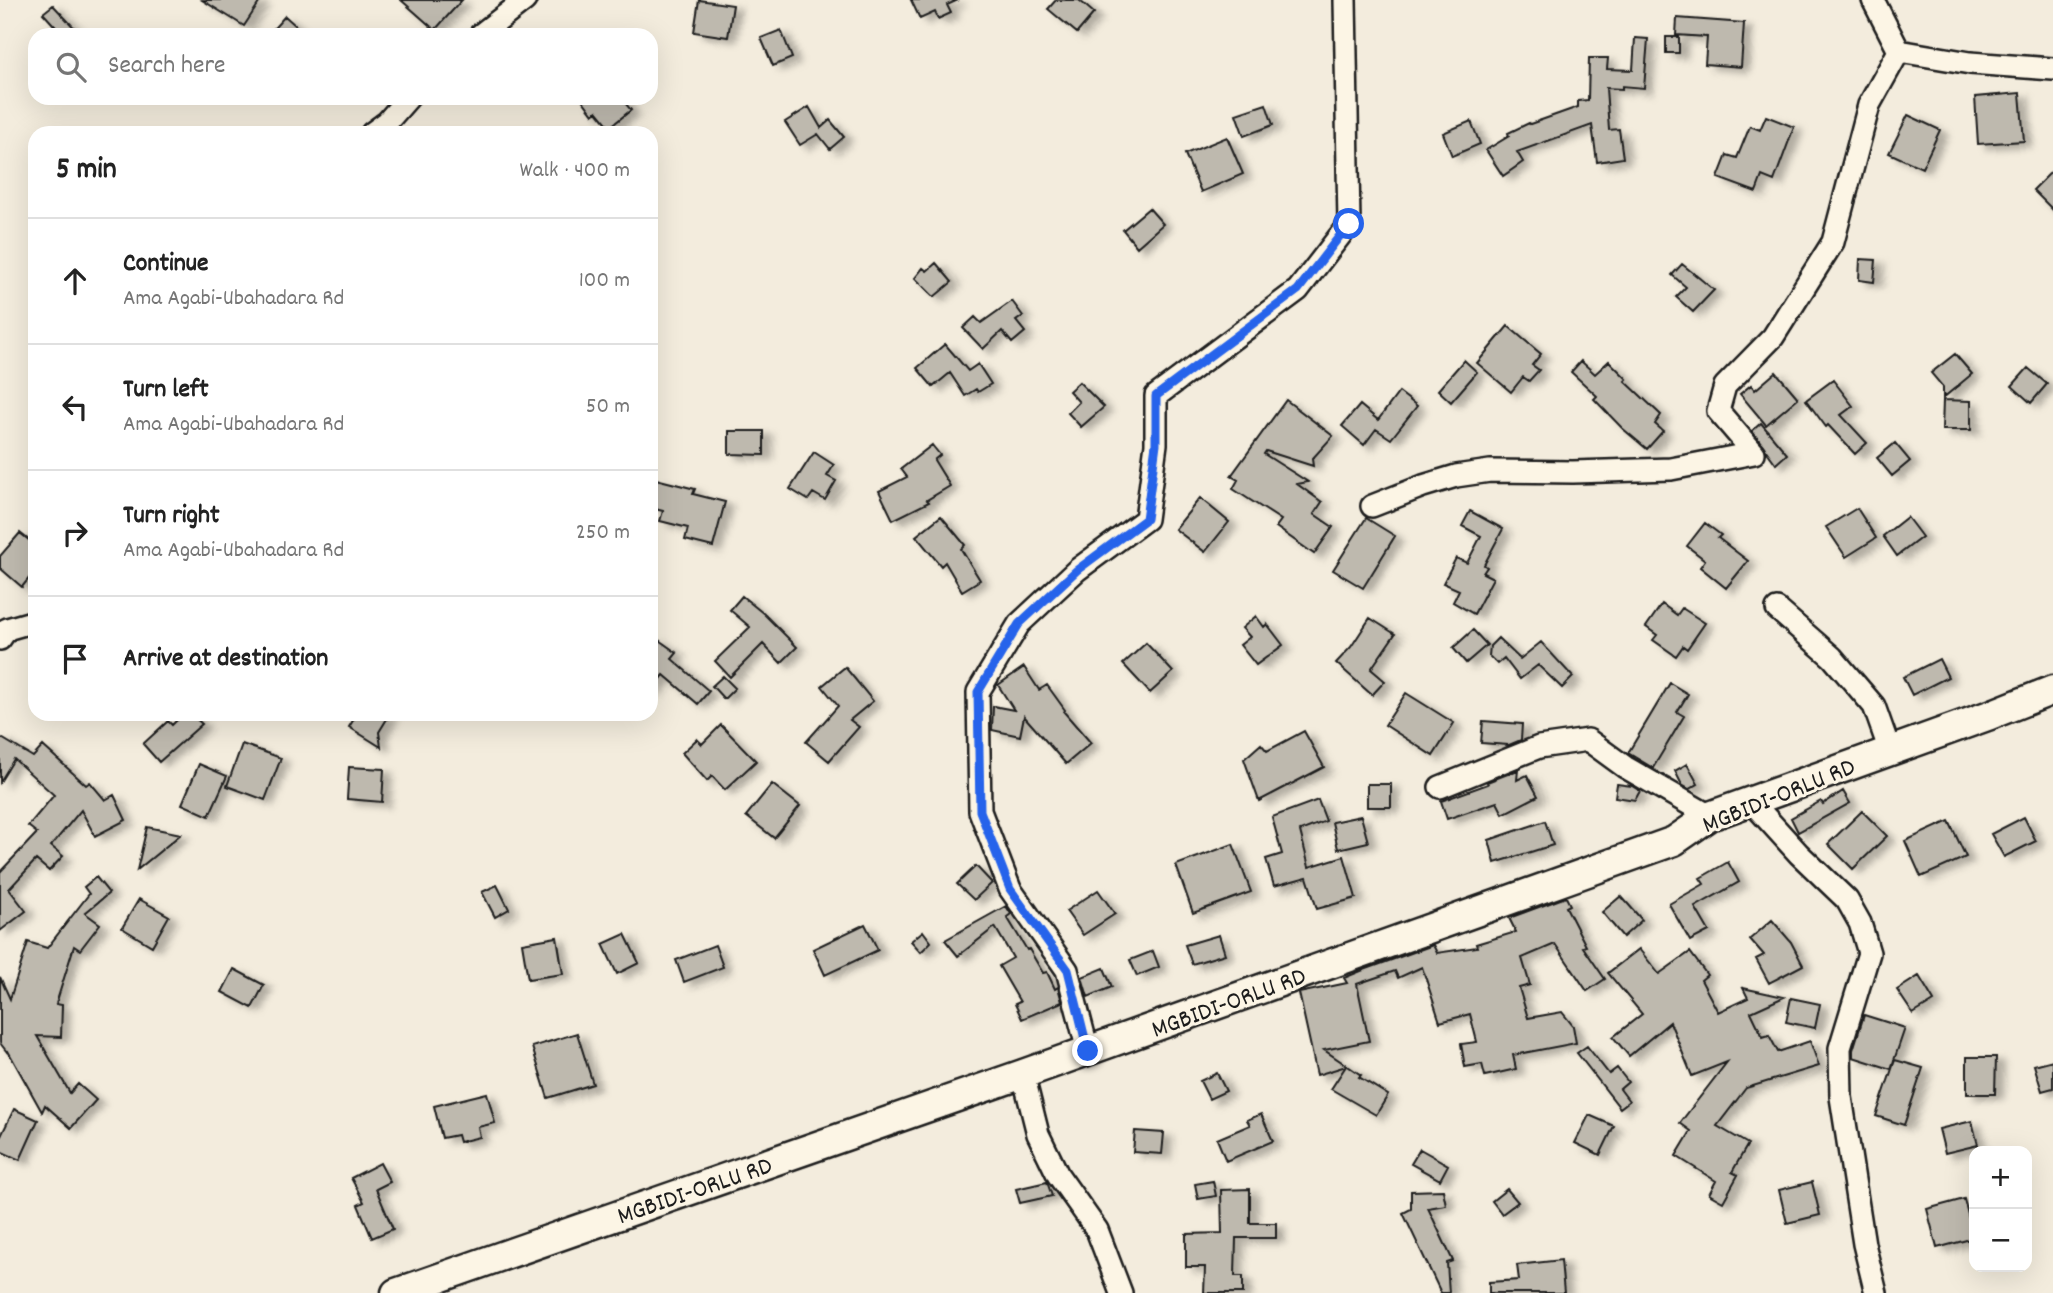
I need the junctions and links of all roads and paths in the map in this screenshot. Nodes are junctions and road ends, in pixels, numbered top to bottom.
1 (525, 0) edge
2 (1345, 0) edge
3 (1873, 0) edge
4 (489, 28) edge
5 (1899, 51) junction
6 (2053, 69) edge
7 (402, 105) edge
8 (382, 126) edge
9 (1372, 506) dead end
10 (1777, 609) dead end
11 (28, 623) edge
12 (0, 639) edge
13 (2053, 690) edge
14 (1890, 751) junction
15 (1440, 787) dead end
16 (1750, 800) junction
17 (1710, 816) junction
18 (1088, 1051) junction
19 (1023, 1074) junction
20 (396, 1293) edge
21 (1121, 1293) edge
22 (1876, 1293) edge

1 - 4 street
2 - 18 street
3 - 5 street
5 - 6 street
5 - 9 street
7 - 8 street
10 - 14 street
11 - 12 street
13 - 14 main road, MGBIDI-ORLU RD
14 - 16 main road, MGBIDI-ORLU RD
15 - 17 street
16 - 17 main road, MGBIDI-ORLU RD
16 - 22 street
17 - 18 main road, MGBIDI-ORLU RD
18 - 19 main road, MGBIDI-ORLU RD
19 - 20 main road, MGBIDI-ORLU RD
19 - 21 street

